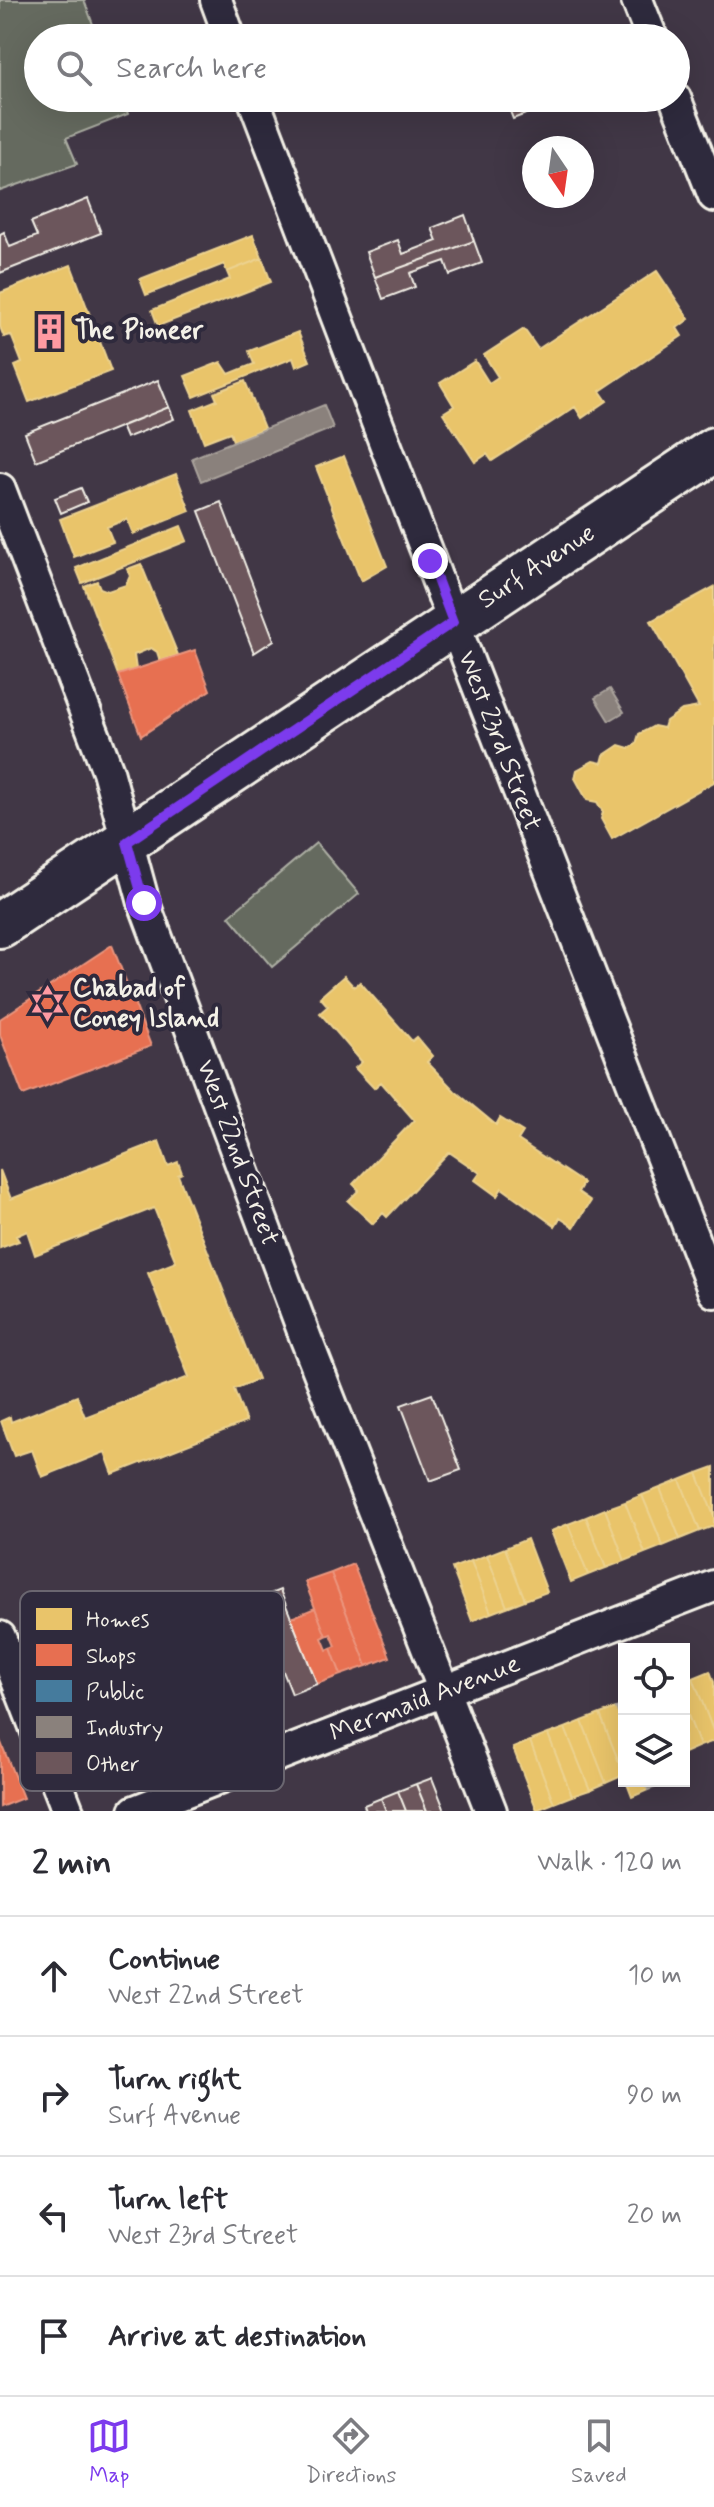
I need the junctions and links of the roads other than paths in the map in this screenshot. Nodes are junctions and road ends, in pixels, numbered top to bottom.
1 (216, 0) edge
2 (637, 0) edge
3 (225, 24) edge
4 (646, 24) edge
5 (258, 112) edge
6 (681, 112) edge
7 (714, 196) edge
8 (714, 450) edge
9 (0, 489) edge
10 (453, 622) junction
11 (127, 842) junction
12 (0, 925) edge
13 (714, 1292) edge
14 (714, 1586) edge
15 (0, 1637) edge
16 (20, 1688) edge
17 (444, 1691) junction
18 (284, 1753) edge
19 (60, 1791) edge
20 (186, 1791) edge
21 (68, 1811) edge
22 (135, 1811) edge
23 (491, 1811) edge

1 - 3 street
2 - 4 street
5 - 10 street, West 23rd Street
6 - 7 street
8 - 10 main road, Surf Avenue
9 - 11 street, West 22nd Street
10 - 11 main road, Surf Avenue
10 - 13 street, West 23rd Street
11 - 12 main road, Surf Avenue
11 - 17 street, West 22nd Street
14 - 17 street, Mermaid Avenue
15 - 16 street
17 - 18 street, Mermaid Avenue
17 - 23 street, West 22nd Street
19 - 21 street
20 - 22 street, Mermaid Avenue

